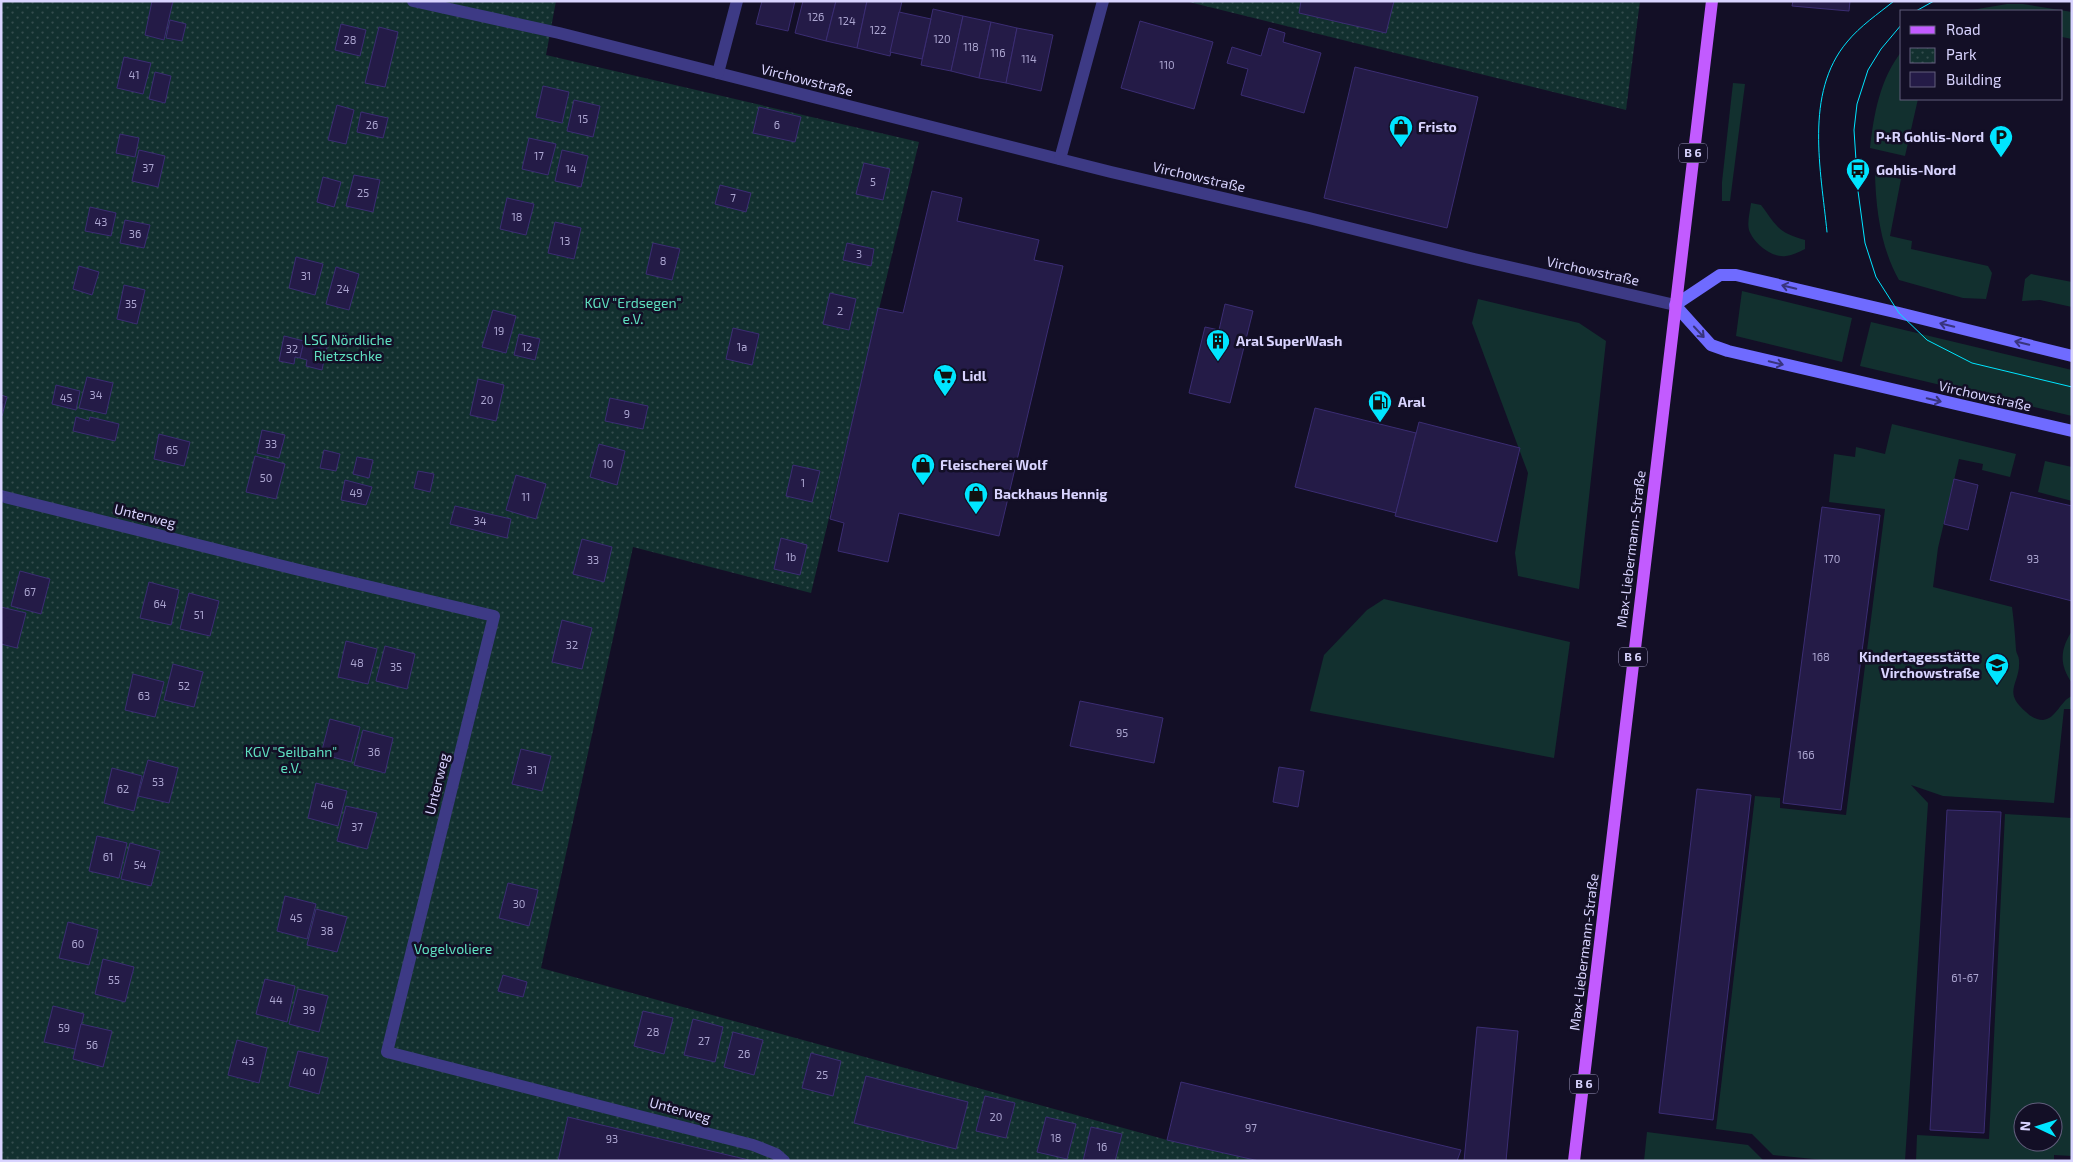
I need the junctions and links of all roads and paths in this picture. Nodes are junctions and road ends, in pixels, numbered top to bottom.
1 (413, 1) edge
2 (737, 1) edge
3 (1103, 1) edge
4 (1712, 1) edge
5 (718, 73) junction
6 (1060, 159) junction
7 (1675, 305) junction
8 (2072, 356) edge
9 (2072, 431) edge
10 (1, 496) edge
11 (784, 1161) edge
12 (1574, 1161) edge

1 - 5 street, Virchowstraße
2 - 5 street
3 - 6 street
4 - 7 main road, Max-Liebermann-Straße / B 6
5 - 6 street, Virchowstraße
6 - 7 street, Virchowstraße
8 -> 7 main road
7 -> 9 main road, Virchowstraße
7 - 12 main road, Max-Liebermann-Straße / B 6
10 - 11 street, Unterweg

